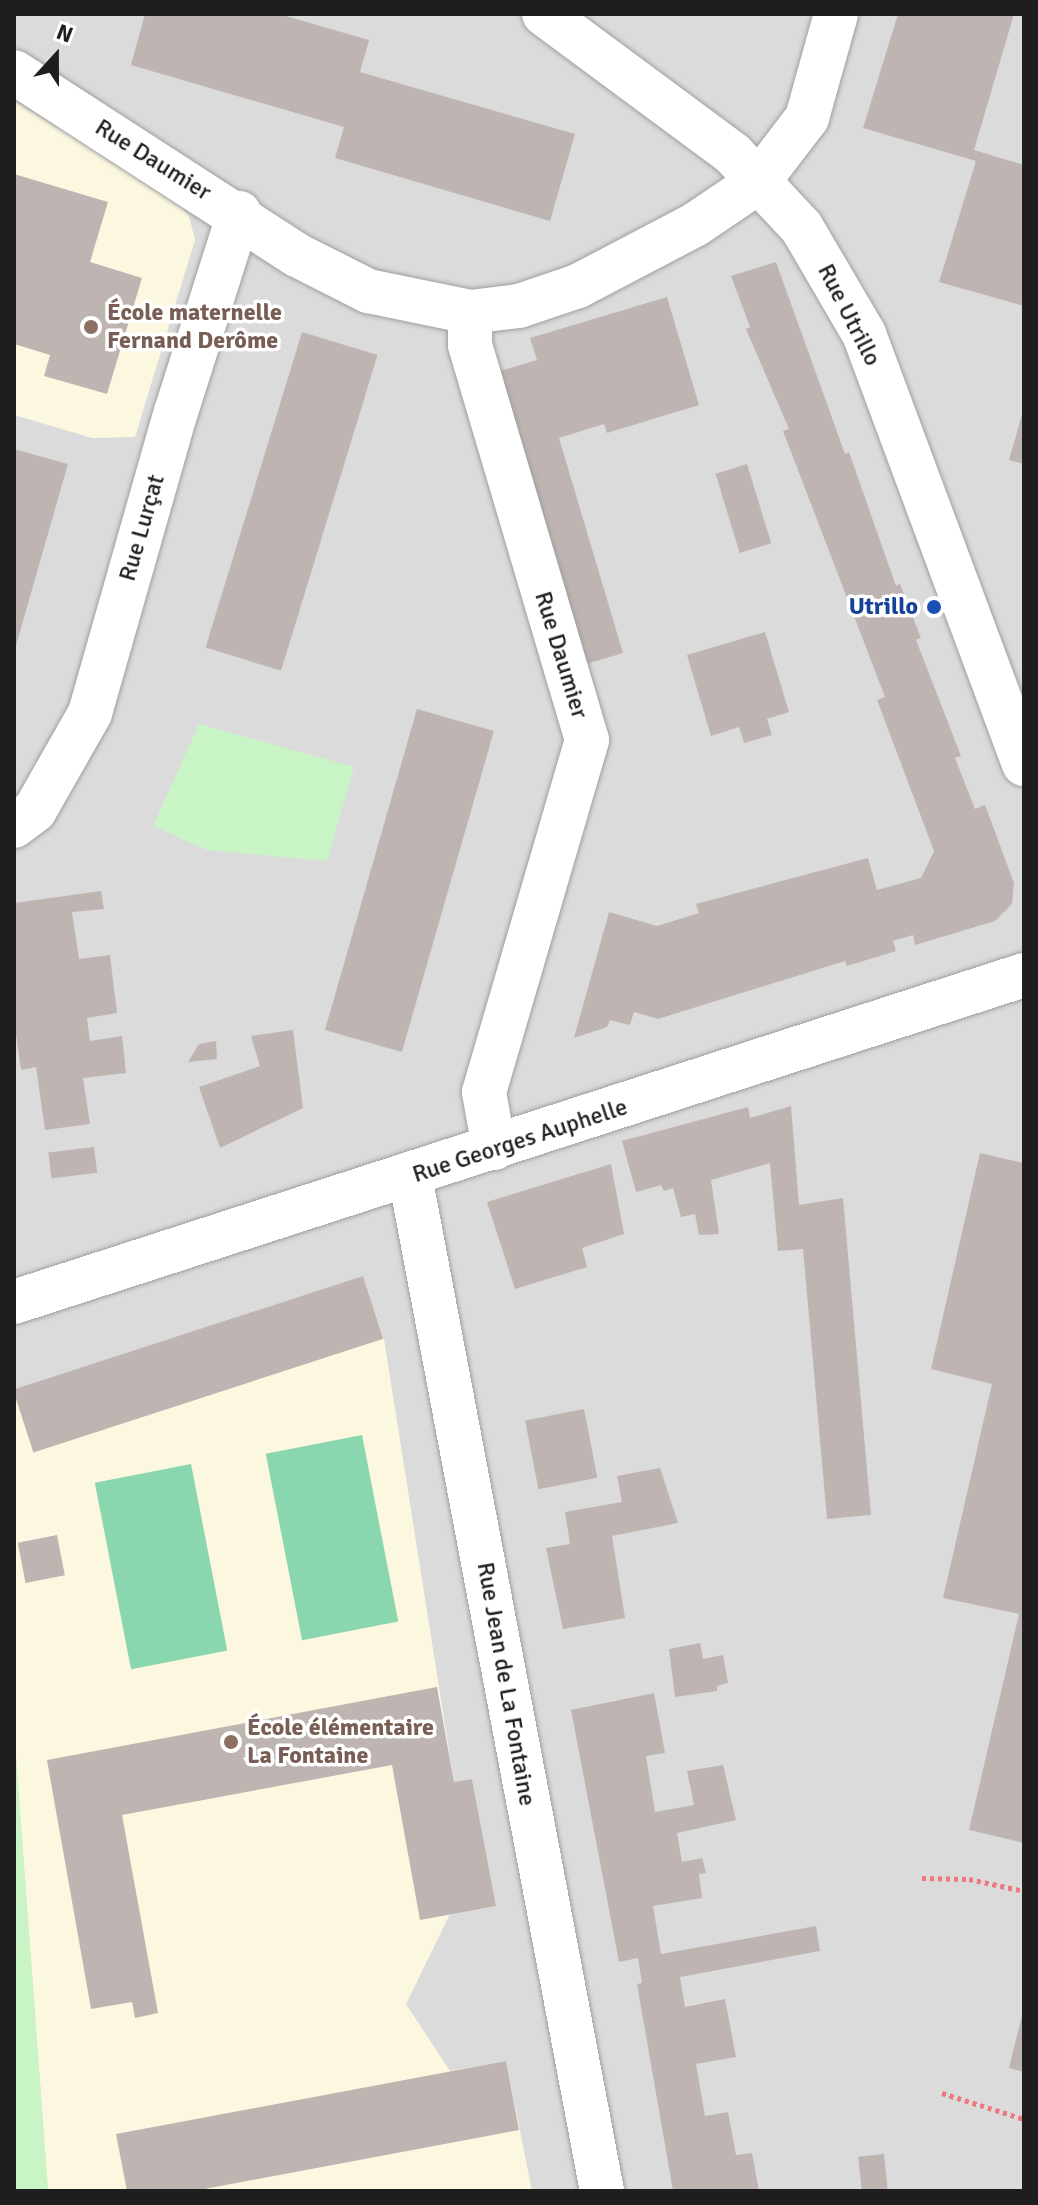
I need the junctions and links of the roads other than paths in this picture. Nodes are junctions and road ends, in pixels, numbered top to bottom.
1 (544, 14) edge
2 (836, 14) edge
3 (14, 72) edge
4 (758, 182) junction
5 (239, 213) junction
6 (470, 312) junction
7 (1024, 764) edge
8 (14, 826) edge
9 (1024, 975) edge
10 (494, 1148) junction
11 (410, 1176) junction
12 (16, 1290) edge
13 (602, 2191) edge

1 - 4 street, Rue Utrillo
2 - 4 street, Rue Daumier
3 - 5 street, Rue Daumier
4 - 6 street, Rue Daumier
4 - 7 street, Rue Utrillo
5 - 6 street, Rue Daumier
5 - 8 street, Rue Lurçat
6 - 10 street, Rue Daumier
9 - 10 street, Rue Georges Auphelle
10 - 11 street, Rue Georges Auphelle
11 - 12 street, Rue Georges Auphelle
11 - 13 street, Rue Jean de La Fontaine

